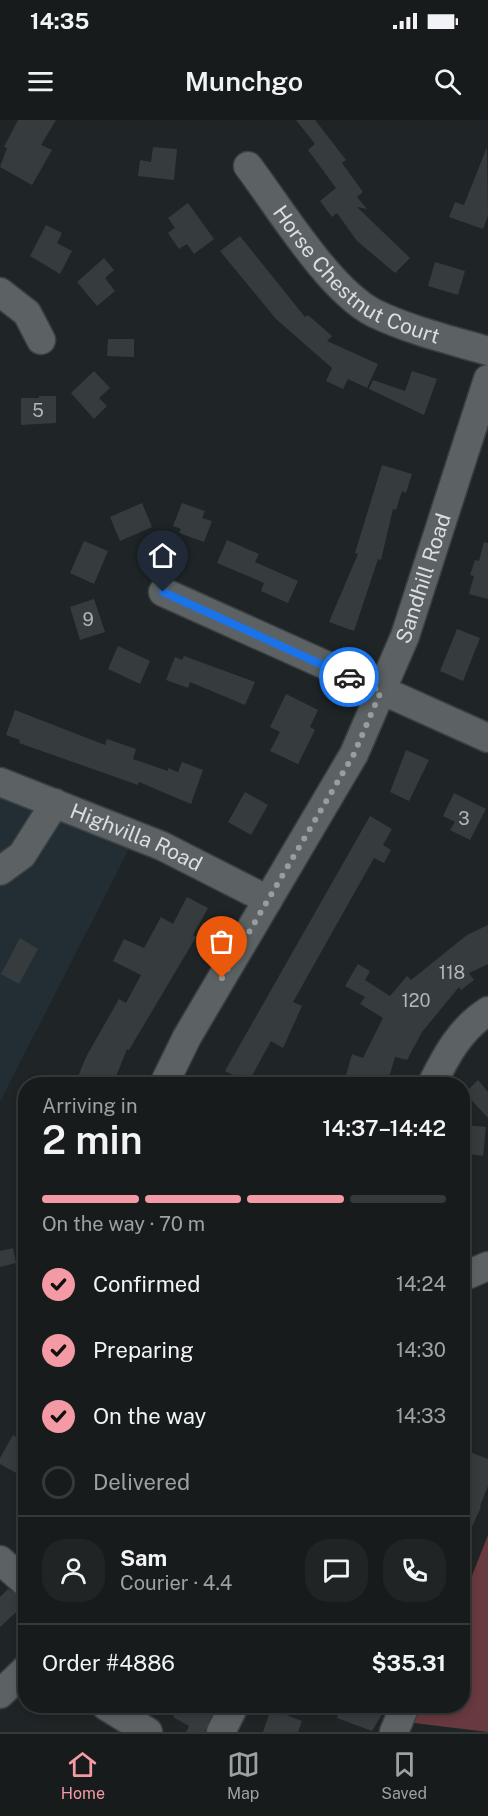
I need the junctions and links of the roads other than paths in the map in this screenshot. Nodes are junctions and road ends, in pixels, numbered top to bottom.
1 (248, 166) dead end
2 (0, 292) edge
3 (41, 340) dead end
4 (488, 351) edge
5 (488, 379) edge
6 (163, 592) dead end
7 (381, 691) junction
8 (488, 738) edge
9 (0, 782) edge
10 (55, 803) junction
11 (0, 871) edge
12 (268, 900) junction
13 (488, 1011) edge
14 (168, 1077) edge
15 (436, 1077) edge
16 (0, 1560) edge
17 (18, 1576) edge
18 (18, 1677) edge
19 (0, 1694) edge
20 (117, 1713) edge
21 (230, 1713) edge
22 (402, 1713) edge
23 (148, 1732) edge
24 (221, 1732) edge
25 (394, 1732) edge

1 - 4 street, Horse Chestnut Court
2 - 3 street
5 - 7 street, Sandhill Road
6 - 7 street
7 - 8 street
7 - 12 street, Sandhill Road
9 - 10 street, Highvilla Road
10 - 11 street
10 - 12 street, Highvilla Road
12 - 14 street, Sandhill Road
13 - 15 street
16 - 17 street
18 - 19 street
20 - 23 street
21 - 24 street
22 - 25 street

